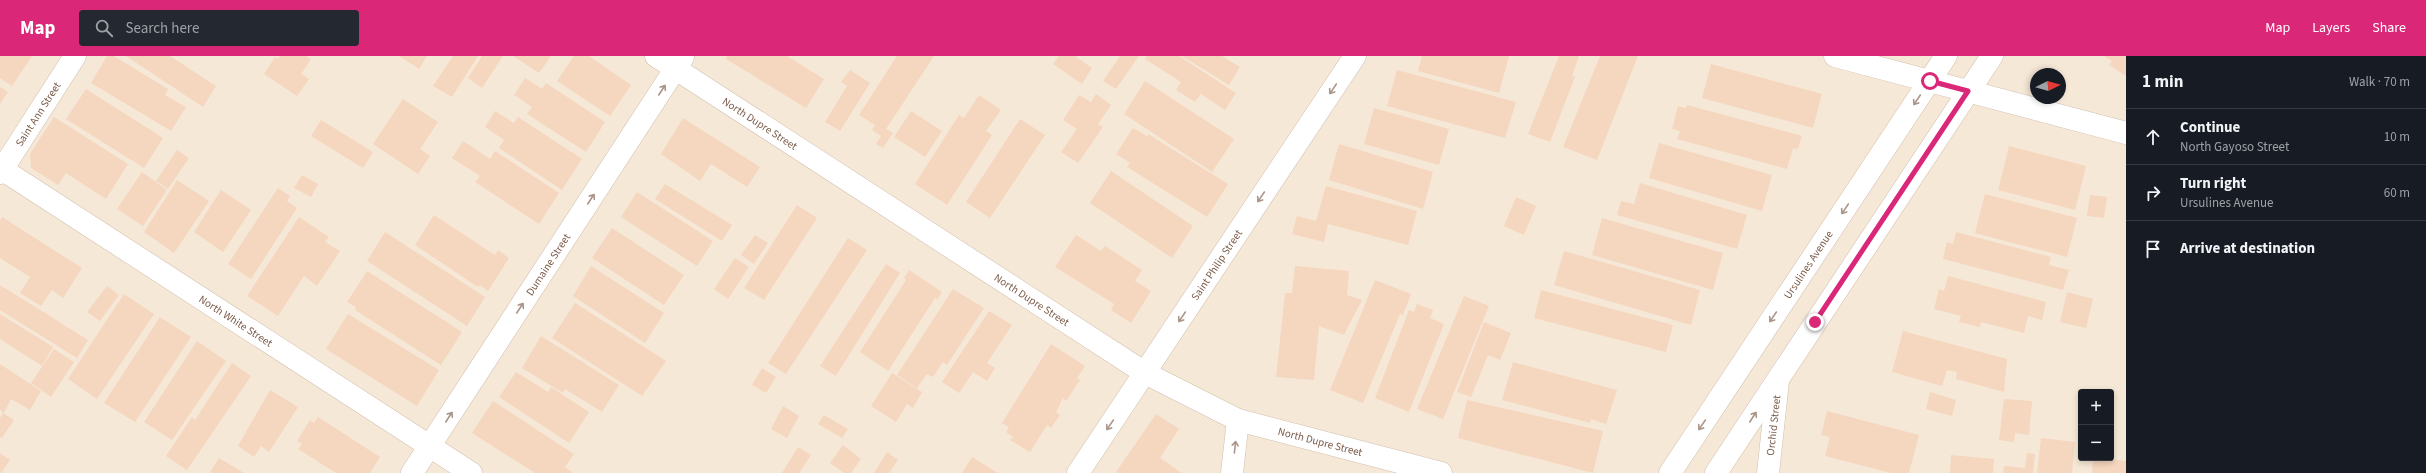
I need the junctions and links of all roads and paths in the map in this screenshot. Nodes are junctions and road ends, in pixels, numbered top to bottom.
1 (76, 56) edge
2 (656, 56) edge
3 (1355, 56) edge
4 (1835, 56) edge
5 (1946, 56) edge
6 (1992, 56) edge
7 (679, 62) edge
8 (1930, 81) junction
9 (1968, 91) junction
10 (2126, 133) edge
11 (1, 170) edge
12 (1145, 373) junction
13 (1779, 377) junction
14 (1238, 420) junction
15 (430, 446) junction
16 (412, 473) edge
17 (471, 473) edge
18 (1078, 473) edge
19 (1232, 473) edge
20 (1441, 473) edge
21 (1670, 473) edge
22 (1716, 473) edge
23 (1768, 473) edge

1 - 11 street, Saint Ann Street
2 - 7 street, North Dupre Street
3 -> 12 street, Saint Philip Street
4 - 8 street
5 - 8 street, Ursulines Avenue
6 - 9 street
7 - 12 street, North Dupre Street
15 -> 7 street, Dumaine Street
8 - 9 street
8 -> 21 street, Ursulines Avenue
9 - 10 street
9 - 13 street
11 - 15 street, North White Street
12 - 14 street, North Dupre Street
12 -> 18 street, Saint Philip Street
22 -> 13 street
13 - 23 street, Orchid Street
19 -> 14 street
14 - 20 street, North Dupre Street
15 - 16 street, Dumaine Street
15 - 17 street, North White Street

